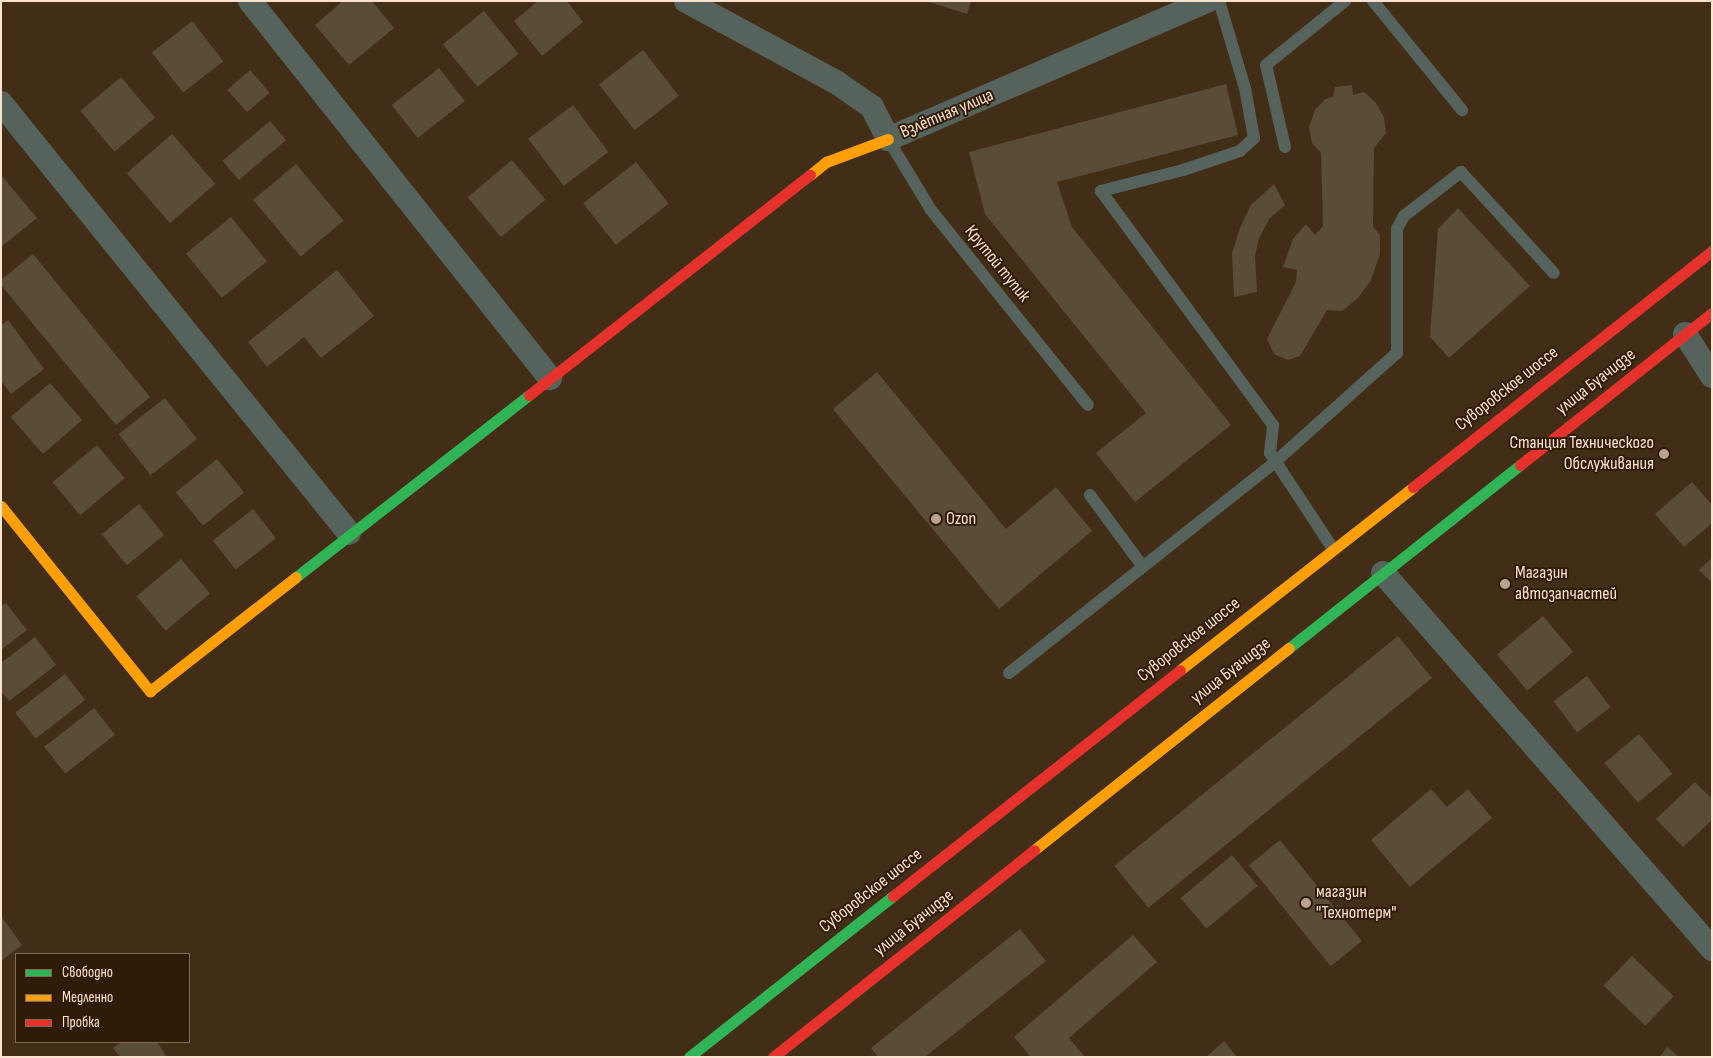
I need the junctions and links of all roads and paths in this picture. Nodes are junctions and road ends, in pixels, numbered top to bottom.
1 (250, 1) edge
2 (686, 1) edge
3 (1207, 1) edge
4 (1219, 1) edge
5 (1345, 1) edge
6 (1374, 1) edge
7 (1, 103) edge
8 (1462, 110) dead end
9 (888, 139) junction
10 (1284, 147) dead end
11 (1712, 251) edge
12 (1554, 274) dead end
13 (1712, 312) edge
14 (1685, 334) junction
15 (1712, 376) edge
16 (550, 378) junction
17 (1088, 405) dead end
18 (1276, 462) junction
19 (1090, 495) dead end
20 (1, 506) edge
21 (349, 533) junction
22 (1333, 549) junction
23 (1143, 567) junction
24 (1383, 573) junction
25 (1009, 673) dead end
26 (1712, 949) edge
27 (774, 1056) edge
28 (689, 1057) edge

1 - 16 street
2 - 9 street, Взлётная улица
3 - 9 street, Взлётная улица
4 - 18 lane
5 - 10 lane
6 - 8 lane
7 - 21 street
9 - 16 main road
9 - 17 lane, Крутой тупик
11 - 22 main road, Суворовское шоссе
12 - 18 lane
13 - 14 main road, улица Буачидзе
14 - 15 street
14 - 24 main road, улица Буачидзе
16 - 21 main road
18 - 22 lane
18 - 23 lane
19 - 23 lane
20 - 21 main road
22 - 28 main road, Суворовское шоссе
23 - 25 lane
24 - 26 street
24 - 27 main road, улица Буачидзе

